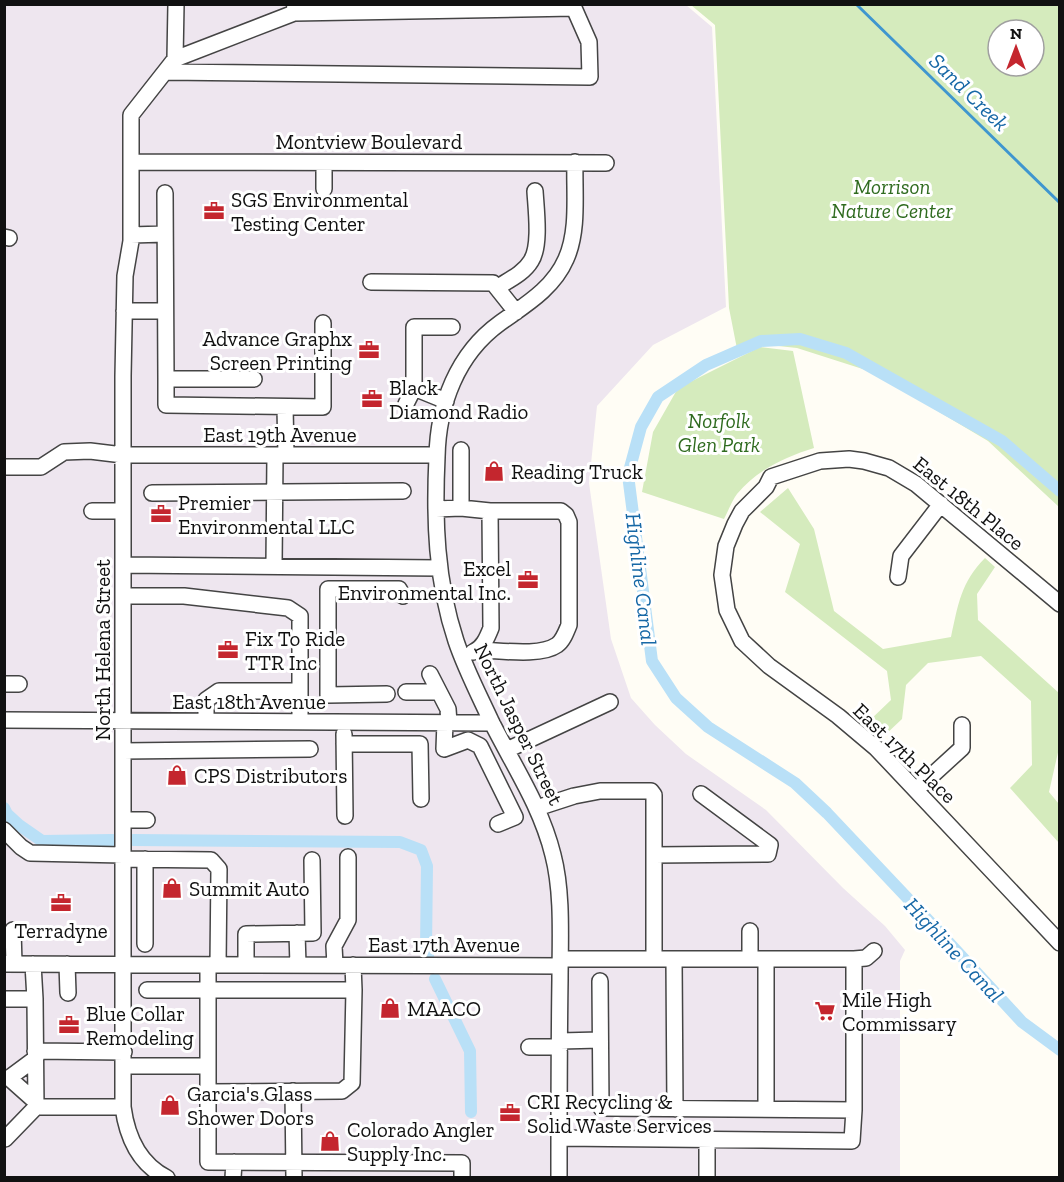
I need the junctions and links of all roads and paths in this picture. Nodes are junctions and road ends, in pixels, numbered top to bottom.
1 (176, 4) edge
2 (571, 6) edge
3 (294, 8) edge
4 (176, 59) junction
5 (165, 72) junction
6 (132, 162) junction
7 (324, 162) junction
8 (575, 162) junction
9 (606, 163) dead end
10 (324, 189) dead end
11 (536, 191) dead end
12 (165, 193) dead end
13 (165, 234) junction
14 (131, 235) junction
15 (371, 282) dead end
16 (498, 287) junction
17 (124, 311) junction
18 (165, 311) junction
19 (516, 312) junction
20 (323, 323) dead end
21 (452, 327) dead end
22 (166, 379) junction
23 (254, 379) dead end
24 (414, 388) junction
25 (446, 401) junction
26 (406, 404) dead end
27 (285, 407) junction
28 (461, 450) dead end
29 (123, 454) junction
30 (281, 454) junction
31 (436, 454) junction
32 (4, 467) edge
33 (771, 477) joint
34 (403, 491) dead end
35 (274, 492) junction
36 (152, 493) dead end
37 (941, 504) junction
38 (460, 508) junction
39 (436, 509) junction
40 (92, 511) dead end
41 (123, 511) junction
42 (490, 511) junction
43 (123, 565) junction
44 (274, 566) junction
45 (439, 568) junction
46 (898, 577) dead end
47 (123, 596) junction
48 (403, 596) dead end
49 (1059, 604) edge
50 (478, 650) junction
51 (462, 656) junction
52 (429, 674) dead end
53 (300, 691) junction
54 (406, 692) dead end
55 (438, 692) junction
56 (387, 694) dead end
57 (335, 695) junction
58 (610, 702) dead end
59 (4, 720) edge
60 (123, 721) junction
61 (206, 721) junction
62 (256, 722) junction
63 (300, 722) junction
64 (340, 722) junction
65 (447, 723) junction
66 (492, 723) junction
67 (962, 725) dead end
68 (344, 744) junction
69 (310, 749) dead end
70 (256, 750) junction
71 (507, 750) junction
72 (123, 751) junction
73 (916, 790) junction
74 (701, 794) dead end
75 (421, 799) dead end
76 (534, 801) junction
77 (509, 805) junction
78 (345, 816) dead end
79 (123, 820) junction
80 (147, 820) dead end
81 (498, 824) dead end
82 (4, 830) edge
83 (654, 855) junction
84 (348, 856) dead end
85 (123, 857) junction
86 (145, 859) junction
87 (312, 860) dead end
88 (13, 930) dead end
89 (750, 931) dead end
90 (297, 933) junction
91 (1059, 943) edge
92 (145, 944) dead end
93 (873, 951) dead end
94 (654, 959) junction
95 (674, 959) junction
96 (758, 959) junction
97 (855, 959) junction
98 (560, 962) junction
99 (9, 964) edge
100 (33, 964) junction
101 (67, 964) junction
102 (123, 964) junction
103 (213, 965) junction
104 (246, 965) junction
105 (298, 965) junction
106 (335, 965) junction
107 (353, 965) junction
108 (600, 981) dead end
109 (147, 990) dead end
110 (208, 990) junction
111 (354, 990) junction
112 (68, 993) dead end
113 (4, 999) edge
114 (35, 999) junction
115 (600, 1040) junction
116 (560, 1044) junction
117 (529, 1047) dead end
118 (35, 1054) junction
119 (124, 1059) junction
120 (208, 1066) junction
121 (7, 1078) edge
122 (293, 1091) junction
123 (208, 1092) junction
124 (36, 1104) junction
125 (123, 1107) junction
126 (675, 1108) junction
127 (766, 1109) junction
128 (854, 1110) junction
129 (559, 1138) junction
130 (707, 1138) junction
131 (5, 1139) edge
132 (234, 1170) edge
133 (294, 1170) edge
134 (148, 1173) edge
135 (167, 1178) edge
136 (462, 1178) edge
137 (558, 1178) edge
138 (706, 1178) edge

1 - 4 street
2 - 3 street
2 - 5 street
3 - 4 street
4 - 5 street, North Helena Street
5 - 6 street, North Helena Street
6 - 7 street, Montview Boulevard
6 - 14 street, North Helena Street
7 - 8 street, Montview Boulevard
7 - 10 street
8 - 9 street, Montview Boulevard
8 - 19 street, North Jasper Street
11 - 16 street
12 - 13 street
13 - 14 street
13 - 18 street
14 - 17 street, North Helena Street
15 - 16 street
16 - 19 street
17 - 18 street
17 - 29 street, North Helena Street
18 - 22 street
19 - 25 street, North Jasper Street
20 - 27 street
21 - 24 street
22 - 23 street
22 - 27 street
24 - 25 street
24 - 26 street
25 - 31 street, North Jasper Street
27 - 30 street
28 - 38 street
29 - 30 street, East 19th Avenue
29 - 32 street, East 19th Avenue
29 - 41 street, North Helena Street
30 - 31 street, East 19th Avenue
30 - 35 street
31 - 39 street, North Jasper Street
33 - 37 street, East 18th Place
33 - 73 street, East 17th Place
34 - 35 street
35 - 36 street
35 - 44 street
37 - 46 street
37 - 49 street, East 18th Place
38 - 39 street
38 - 42 street
39 - 45 street, North Jasper Street
40 - 41 street
41 - 43 street, North Helena Street
42 - 50 street
42 - 50 street
43 - 44 street
43 - 47 street, North Helena Street
44 - 45 street
45 - 51 street, North Jasper Street
47 - 53 street
47 - 60 street, North Helena Street
48 - 57 street
50 - 51 street
51 - 66 street, North Jasper Street
52 - 55 street
53 - 61 street
53 - 63 street
54 - 55 street
55 - 65 street
56 - 57 street
57 - 64 street
58 - 71 street
59 - 60 street, East 18th Avenue
60 - 61 street, East 18th Avenue
60 - 72 street, North Helena Street
61 - 62 street, East 18th Avenue
62 - 63 street, East 18th Avenue
62 - 70 street
63 - 64 street, East 18th Avenue
64 - 65 street, East 18th Avenue
64 - 68 street
65 - 66 street, East 18th Avenue
65 - 77 street
66 - 71 street, North Jasper Street
67 - 73 street
68 - 75 street
68 - 78 street
69 - 70 street
70 - 72 street
71 - 76 street, North Jasper Street
72 - 79 street, North Helena Street
73 - 91 street, East 17th Place
74 - 83 street
76 - 77 street
76 - 83 street
76 - 98 street, North Jasper Street
77 - 81 street
79 - 80 street
79 - 85 street, North Helena Street
82 - 85 street
83 - 94 street
84 - 106 street
85 - 86 street
85 - 102 street, North Helena Street
86 - 92 street
86 - 103 street
87 - 90 street
88 - 99 street
89 - 96 street
90 - 104 street
90 - 105 street
93 - 97 street, East 17th Avenue
94 - 95 street, East 17th Avenue
94 - 98 street, East 17th Avenue
95 - 96 street, East 17th Avenue
95 - 126 street
96 - 97 street, East 17th Avenue
96 - 127 street
97 - 128 street
98 - 107 street, East 17th Avenue
98 - 116 street, North Jasper Street
99 - 100 street, East 17th Avenue
100 - 101 street, East 17th Avenue
100 - 114 street
101 - 102 street, East 17th Avenue
101 - 112 street
102 - 103 street, East 17th Avenue
102 - 119 street, North Helena Street
103 - 104 street, East 17th Avenue
103 - 110 street
104 - 105 street, East 17th Avenue
105 - 106 street, East 17th Avenue
106 - 107 street, East 17th Avenue
107 - 111 street
108 - 115 street
109 - 110 street
110 - 111 street
110 - 120 street
111 - 122 street
113 - 114 street
114 - 118 street
115 - 116 street
115 - 126 street
116 - 117 street
116 - 129 street, North Jasper Street
118 - 119 street
118 - 121 street
118 - 124 street
119 - 120 street
119 - 125 street, North Helena Street
120 - 123 street
121 - 124 street
122 - 123 street
122 - 133 street
123 - 132 street
124 - 125 street
124 - 131 street
125 - 134 street, North Helena Street
126 - 127 street
127 - 128 street
128 - 130 street
129 - 130 street
129 - 137 street, North Jasper Street
130 - 138 street
132 - 133 street
133 - 136 street
134 - 135 street

